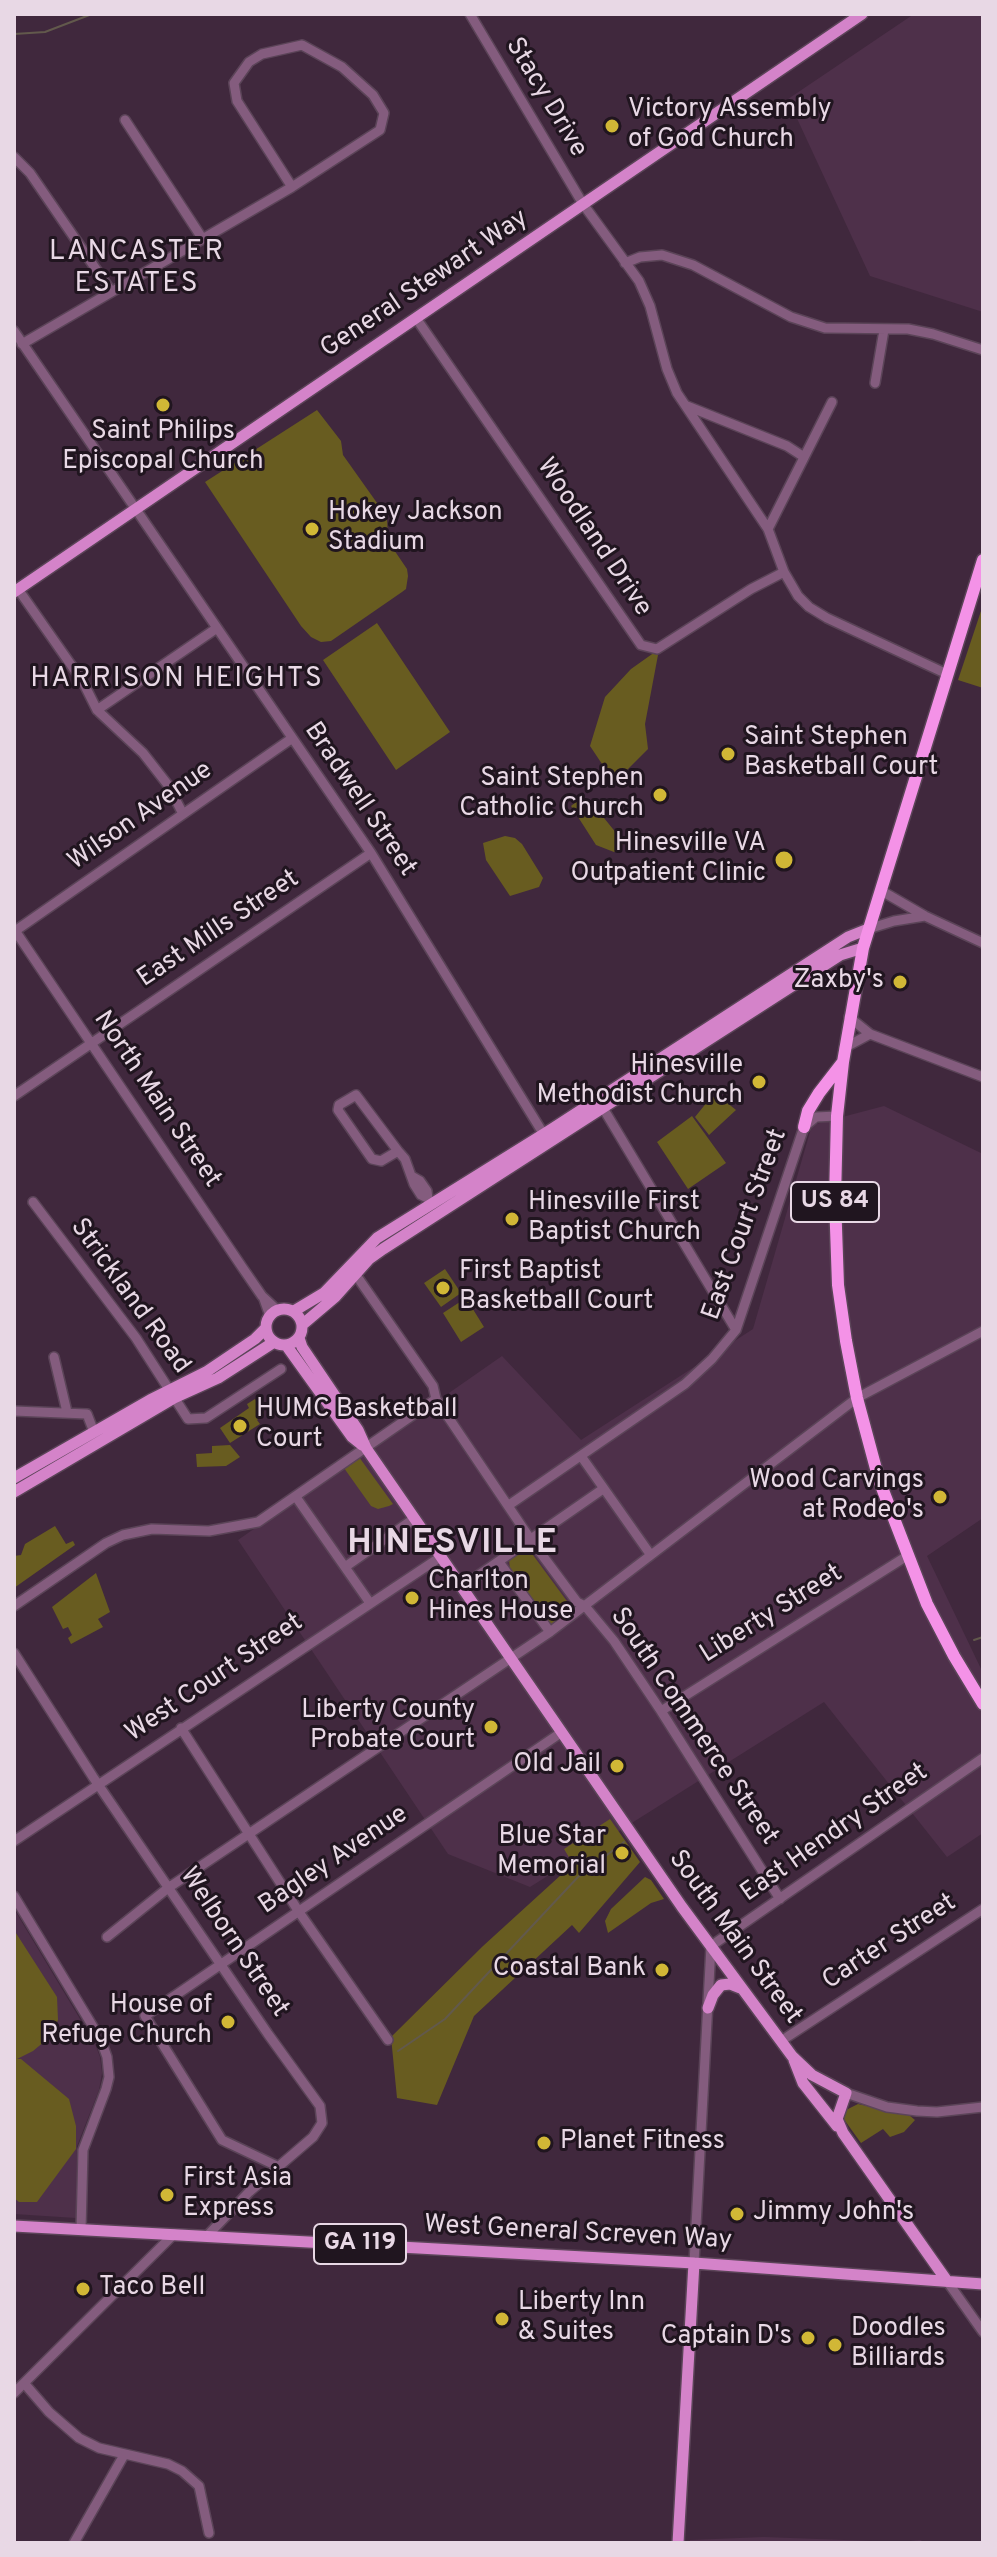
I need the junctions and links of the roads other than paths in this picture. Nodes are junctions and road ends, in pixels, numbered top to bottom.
1 (470, 14) edge
2 (862, 14) edge
3 (125, 120) dead end
4 (14, 157) edge
5 (292, 187) junction
6 (583, 204) junction
7 (202, 238) junction
8 (625, 263) junction
9 (111, 291) junction
10 (416, 318) junction
11 (884, 330) junction
12 (14, 331) edge
13 (19, 343) edge
14 (983, 350) edge
15 (875, 383) dead end
16 (832, 402) dead end
17 (686, 406) junction
18 (804, 457) junction
19 (136, 510) junction
20 (768, 529) junction
21 (983, 560) edge
22 (784, 572) junction
23 (16, 591) edge
24 (217, 628) junction
25 (947, 674) junction
26 (97, 710) junction
27 (291, 739) junction
28 (183, 814) junction
29 (371, 853) junction
30 (880, 890) junction
31 (925, 916) junction
32 (868, 929) junction
33 (15, 930) edge
34 (983, 943) edge
35 (863, 948) junction
36 (849, 1017) junction
37 (870, 1034) junction
38 (92, 1043) junction
39 (844, 1048) junction
40 (843, 1062) junction
41 (983, 1077) edge
42 (14, 1096) edge
43 (600, 1102) junction
44 (837, 1116) junction
45 (804, 1127) junction
46 (545, 1137) junction
47 (398, 1151) junction
48 (428, 1201) junction
49 (33, 1202) dead end
50 (356, 1275) junction
51 (294, 1311) junction
52 (274, 1313) junction
53 (266, 1328) junction
54 (736, 1330) junction
55 (300, 1331) junction
56 (981, 1335) edge
57 (280, 1344) junction
58 (54, 1357) dead end
59 (281, 1369) dead end
60 (172, 1394) junction
61 (857, 1398) junction
62 (436, 1399) junction
63 (14, 1411) edge
64 (67, 1412) junction
65 (94, 1432) junction
66 (366, 1448) junction
67 (581, 1456) junction
68 (14, 1478) edge
69 (603, 1489) junction
70 (14, 1492) edge
71 (296, 1497) junction
72 (509, 1505) junction
73 (415, 1518) junction
74 (531, 1540) junction
75 (650, 1554) junction
76 (442, 1556) junction
77 (907, 1556) junction
78 (499, 1562) junction
79 (345, 1567) junction
80 (463, 1586) junction
81 (370, 1603) junction
82 (14, 1606) edge
83 (585, 1606) junction
84 (550, 1632) junction
85 (14, 1653) edge
86 (512, 1658) junction
87 (983, 1704) edge
88 (661, 1711) junction
89 (181, 1728) junction
90 (562, 1732) junction
91 (983, 1758) edge
92 (98, 1783) junction
93 (250, 1834) junction
94 (14, 1841) edge
95 (168, 1888) junction
96 (14, 1896) edge
97 (780, 1899) junction
98 (983, 1909) edge
99 (299, 1912) junction
100 (107, 1937) dead end
101 (711, 1946) junction
102 (222, 1963) junction
103 (743, 1990) junction
104 (708, 2008) junction
105 (388, 2040) dead end
106 (781, 2041) junction
107 (792, 2056) junction
108 (846, 2093) junction
109 (983, 2107) edge
110 (843, 2133) junction
111 (279, 2167) junction
112 (14, 2226) edge
113 (81, 2230) junction
114 (174, 2234) junction
115 (207, 2236) junction
116 (694, 2263) junction
117 (947, 2281) junction
118 (983, 2284) edge
119 (983, 2332) edge
120 (24, 2383) junction
121 (14, 2393) edge
122 (124, 2455) junction
123 (209, 2533) dead end
124 (74, 2543) edge
125 (678, 2543) edge

1 - 6 street, Stacy Drive
2 - 6 main road, General Stewart Way
3 - 7 street
4 - 9 street
5 - 5 street
5 - 7 street
6 - 8 street, Stacy Drive
6 - 10 main road, General Stewart Way
7 - 9 street
8 - 11 street
8 - 17 street, Stacy Drive
9 - 13 street
10 - 19 main road, General Stewart Way
10 - 22 street, Woodland Drive
11 - 14 street
11 - 15 street
12 - 13 street, Bradwell Street
13 - 19 street, Bradwell Street
16 - 18 street
17 - 18 street
17 - 20 street, Stacy Drive
18 - 20 street
19 - 23 main road, General Stewart Way
19 - 24 street, Bradwell Street
20 - 22 street, Stacy Drive
21 - 25 highway, US 84
22 - 25 street, Stacy Drive
23 - 26 street
24 - 26 street
24 - 27 street, Bradwell Street
25 - 30 highway, US 84
26 - 28 street
27 - 28 street, Wilson Avenue
27 - 29 street, Bradwell Street
28 - 33 street, Wilson Avenue
29 - 38 street, East Mills Street
29 - 46 street, Bradwell Street
30 - 31 street
30 - 32 highway, US 84
31 - 32 street
31 - 34 street
32 - 35 highway, US 84
32 - 43 main road
33 - 38 street, North Main Street
35 - 36 highway, US 84
35 - 43 main road
36 - 37 street
36 - 39 highway, US 84
37 - 39 street
37 - 41 street
38 - 42 street, East Mills Street
38 - 52 street, North Main Street
39 - 40 highway, US 84
40 - 44 highway, US 84
40 - 45 highway
43 - 46 main road
43 - 54 street
44 - 45 street, East Court Street
44 - 61 highway, US 84
45 - 54 street, East Court Street
46 - 48 main road
46 - 50 main road
47 - 47 street
47 - 48 street
48 - 51 main road
49 - 60 street, Strickland Road
50 - 55 main road
50 - 62 street, South Commerce Street
51 - 52 main road
51 - 55 main road
52 - 53 main road
53 - 57 main road
53 - 60 main road
54 - 67 street, East Court Street
55 - 57 main road
55 - 66 main road
56 - 61 street
57 - 60 main road
57 - 66 main road
58 - 64 street
59 - 60 street, Strickland Road
60 - 65 main road
60 - 70 main road
61 - 75 street
61 - 77 highway, US 84
62 - 66 street
62 - 72 street, South Commerce Street
63 - 64 street
64 - 65 street
65 - 68 main road
66 - 71 street
66 - 73 main road
67 - 69 street
67 - 72 street, East Court Street
69 - 74 street
69 - 75 street
71 - 79 street
71 - 82 street
72 - 74 street, South Commerce Street
73 - 76 main road
73 - 79 street
74 - 78 street
74 - 83 street, South Commerce Street
75 - 83 street
76 - 80 main road, South Main Street
76 - 81 street, West Court Street
77 - 87 highway, US 84
77 - 88 street, Liberty Street
78 - 80 street
78 - 84 street
79 - 81 street
80 - 86 main road, South Main Street
81 - 89 street, West Court Street
83 - 84 street
83 - 88 street, South Commerce Street
84 - 86 street
85 - 92 street, Welborn Street
86 - 90 main road, South Main Street
86 - 93 street
88 - 97 street, South Commerce Street
89 - 92 street, West Court Street
89 - 93 street
90 - 99 street, Bagley Avenue
90 - 101 main road, South Main Street
91 - 97 street, East Hendry Street
92 - 94 street, West Court Street
92 - 95 street, Welborn Street
93 - 95 street
93 - 99 street
95 - 100 street
95 - 102 street, Welborn Street
96 - 113 street
97 - 101 street, East Hendry Street
98 - 106 street, Carter Street
99 - 102 street, Bagley Avenue
99 - 105 street
101 - 103 main road, South Main Street
101 - 104 street
102 - 111 street, Welborn Street
102 - 111 street, Bagley Avenue
103 - 104 main road
103 - 106 main road, South Main Street
104 - 116 street
106 - 107 main road, South Main Street
107 - 108 main road, South Main Street
107 - 110 main road
108 - 109 street
108 - 110 main road
110 - 117 main road
111 - 115 street, Welborn Street
112 - 113 main road, West General Screven Way / GA 119
113 - 114 main road, West General Screven Way / GA 119
114 - 115 main road, West General Screven Way / GA 119
114 - 120 street
115 - 116 main road, West General Screven Way / GA 119
116 - 117 main road, West General Screven Way
116 - 125 main road
117 - 118 main road, West General Screven Way
117 - 119 street
120 - 121 street
120 - 122 street
122 - 123 street
122 - 124 street

